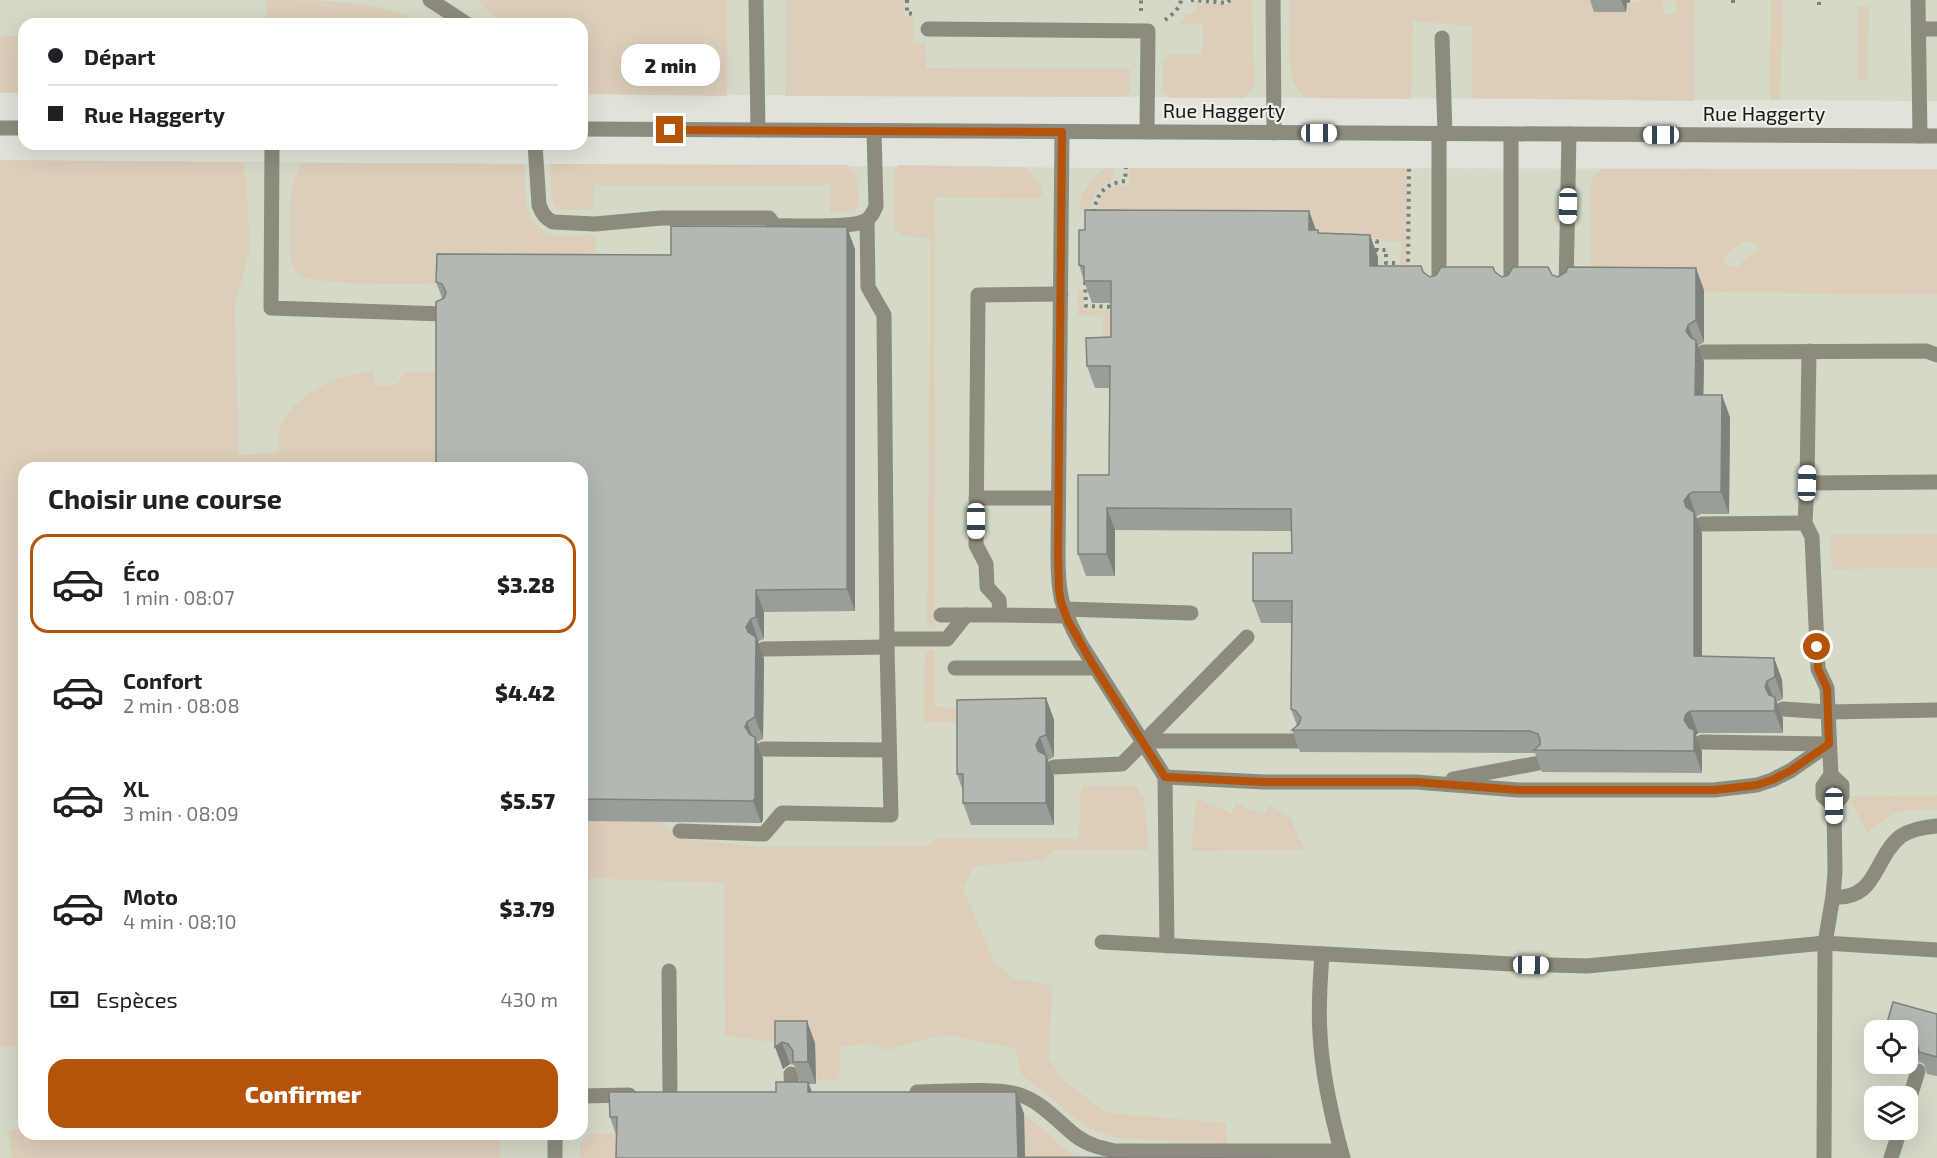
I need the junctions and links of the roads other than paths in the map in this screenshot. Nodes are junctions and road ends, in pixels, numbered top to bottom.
1 (430, 0) edge
2 (756, 0) edge
3 (1274, 0) edge
4 (1918, 0) edge
5 (458, 18) edge
6 (928, 28) dead end
7 (1919, 29) junction
8 (1937, 29) edge
9 (1442, 38) dead end
10 (0, 128) edge
11 (18, 128) edge
12 (588, 129) edge
13 (758, 130) junction
14 (874, 131) junction
15 (1062, 132) junction
16 (1147, 132) junction
17 (1274, 133) junction
18 (1442, 134) junction
19 (1511, 134) junction
20 (1569, 134) junction
21 (1920, 136) junction
22 (1937, 136) edge
23 (272, 150) edge
24 (535, 150) edge
25 (867, 220) junction
26 (1439, 289) edge
27 (1510, 289) edge
28 (1566, 289) edge
29 (1060, 294) junction
30 (444, 314) edge
31 (1809, 351) junction
32 (1704, 352) dead end
33 (1937, 356) edge
34 (1807, 483) junction
35 (1937, 483) edge
36 (976, 498) junction
37 (1058, 498) junction
38 (1805, 523) junction
39 (1702, 524) dead end
40 (1065, 613) junction
41 (1191, 613) dead end
42 (942, 615) dead end
43 (966, 615) junction
44 (1000, 615) junction
45 (1247, 637) dead end
46 (887, 643) junction
47 (764, 649) dead end
48 (955, 668) dead end
49 (1096, 668) junction
50 (1783, 709) dead end
51 (1937, 710) edge
52 (1828, 712) junction
53 (1143, 741) junction
54 (1299, 741) edge
55 (1702, 742) dead end
56 (1829, 744) junction
57 (763, 749) dead end
58 (889, 750) junction
59 (1539, 763) edge
60 (1054, 767) dead end
61 (1165, 777) junction
62 (1433, 783) junction
63 (1937, 826) edge
64 (680, 831) dead end
65 (1833, 897) junction
66 (1102, 942) dead end
67 (1825, 943) junction
68 (1167, 946) junction
69 (1937, 950) edge
70 (1322, 954) junction
71 (669, 971) dead end
72 (791, 1074) edge
73 (897, 1093) edge
74 (792, 1094) edge
75 (588, 1096) edge
76 (555, 1140) edge
77 (1897, 1140) edge
78 (1342, 1155) edge
79 (555, 1158) edge
80 (1824, 1158) edge
81 (1891, 1158) edge

1 - 5 street
2 - 13 street
3 - 17 street
4 - 7 street
6 - 16 street
7 - 8 street
7 - 21 street
9 - 18 street
10 - 11 street
12 - 13 street, Rue Haggerty
13 - 14 street, Rue Haggerty
14 - 15 street, Rue Haggerty
14 - 25 street
15 - 16 street, Rue Haggerty
15 - 29 street
16 - 17 street, Rue Haggerty
17 - 18 street, Rue Haggerty
18 - 19 street, Rue Haggerty
18 - 26 street
19 - 20 street, Rue Haggerty
19 - 27 street
20 - 21 street, Rue Haggerty
20 - 28 street
21 - 22 street, Rue Haggerty
23 - 30 street
24 - 25 street
25 - 46 street
29 - 36 street
29 - 37 street
31 - 32 street
31 - 33 street
31 - 34 street
34 - 35 street
34 - 38 street
36 - 37 street
36 - 44 street
37 - 40 street
38 - 39 street
38 - 52 street
40 - 41 street
40 - 44 street
40 - 49 street
42 - 43 street
43 - 44 street
43 - 46 street
45 - 53 street
46 - 47 street
46 - 58 street
48 - 49 street
49 - 53 street
50 - 52 street
51 - 52 street
52 - 56 street
53 - 54 street
53 - 60 street
53 - 61 street
55 - 56 street
56 - 62 street
56 - 65 street
57 - 58 street
58 - 64 street
59 - 62 street
61 - 62 street
61 - 68 street
63 - 65 street
65 - 67 street
66 - 68 street
67 - 69 street
67 - 70 street
67 - 80 street
68 - 70 street
70 - 78 street
71 - 75 street
72 - 74 street
73 - 78 street
76 - 79 street
77 - 81 street

